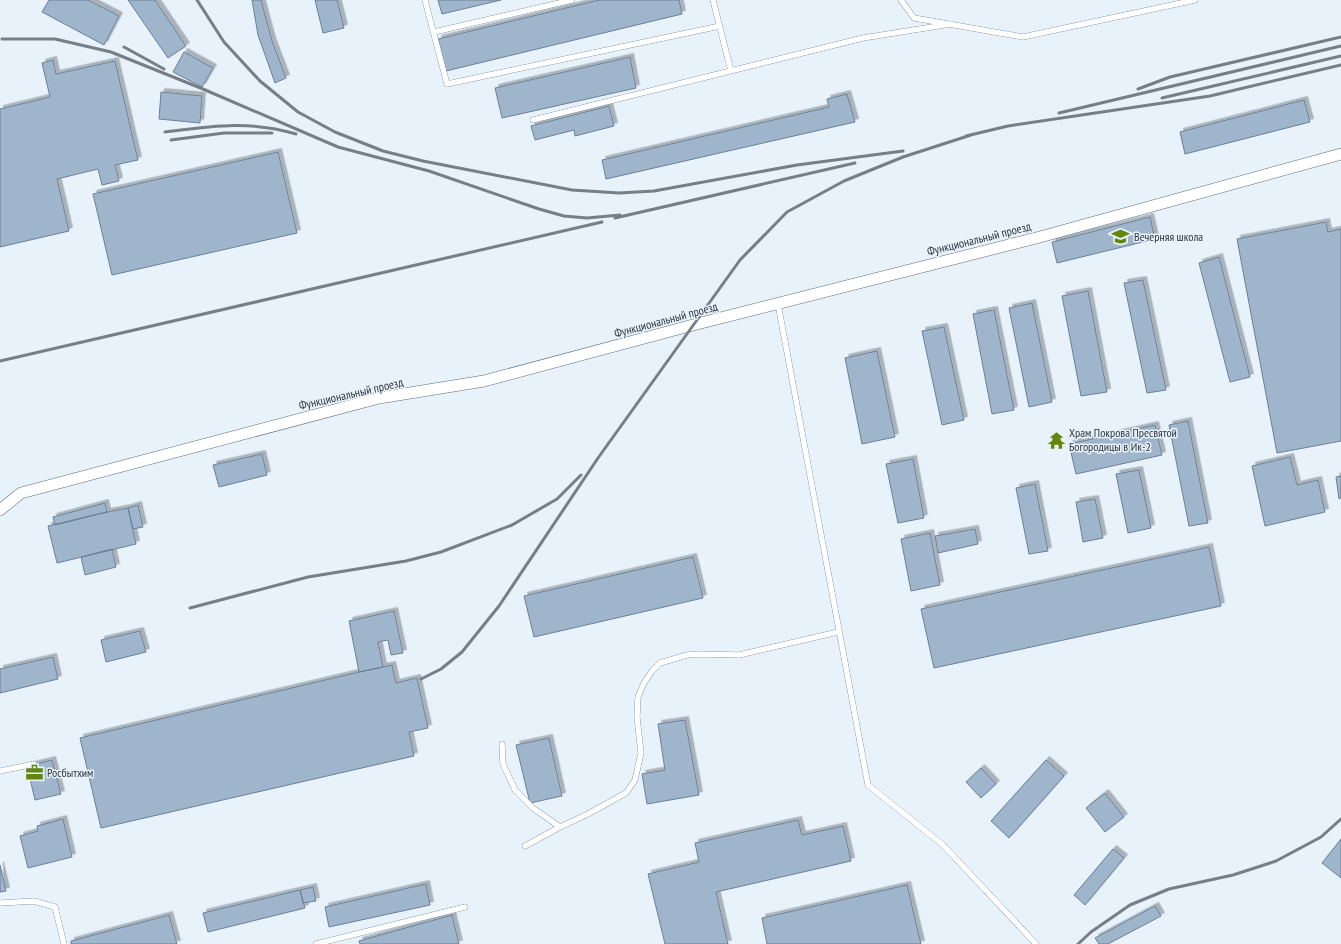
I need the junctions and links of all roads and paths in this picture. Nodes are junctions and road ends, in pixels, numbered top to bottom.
1 (425, 0) edge
2 (572, 0) edge
3 (713, 0) edge
4 (902, 0) edge
5 (1195, 0) edge
6 (951, 24) junction
7 (720, 26) junction
8 (434, 32) junction
9 (731, 71) junction
10 (533, 120) dead end
11 (1341, 154) edge
12 (778, 304) junction
13 (0, 510) edge
14 (838, 632) junction
15 (502, 744) dead end
16 (34, 764) dead end
17 (0, 771) edge
18 (560, 827) junction
19 (525, 846) dead end
20 (0, 903) edge
21 (465, 906) dead end
22 (64, 944) edge
23 (316, 944) edge
24 (1036, 944) edge

1 - 8 lane
2 - 8 lane
3 - 7 lane
4 - 6 lane
5 - 6 lane
6 - 9 lane
7 - 8 lane
7 - 9 lane
9 - 10 lane
11 - 12 street, Функциональный проезд
12 - 13 street, Функциональный проезд
12 - 14 lane
14 - 18 lane
14 - 24 lane
15 - 18 lane
16 - 17 lane
18 - 19 lane
20 - 22 lane
21 - 23 lane

